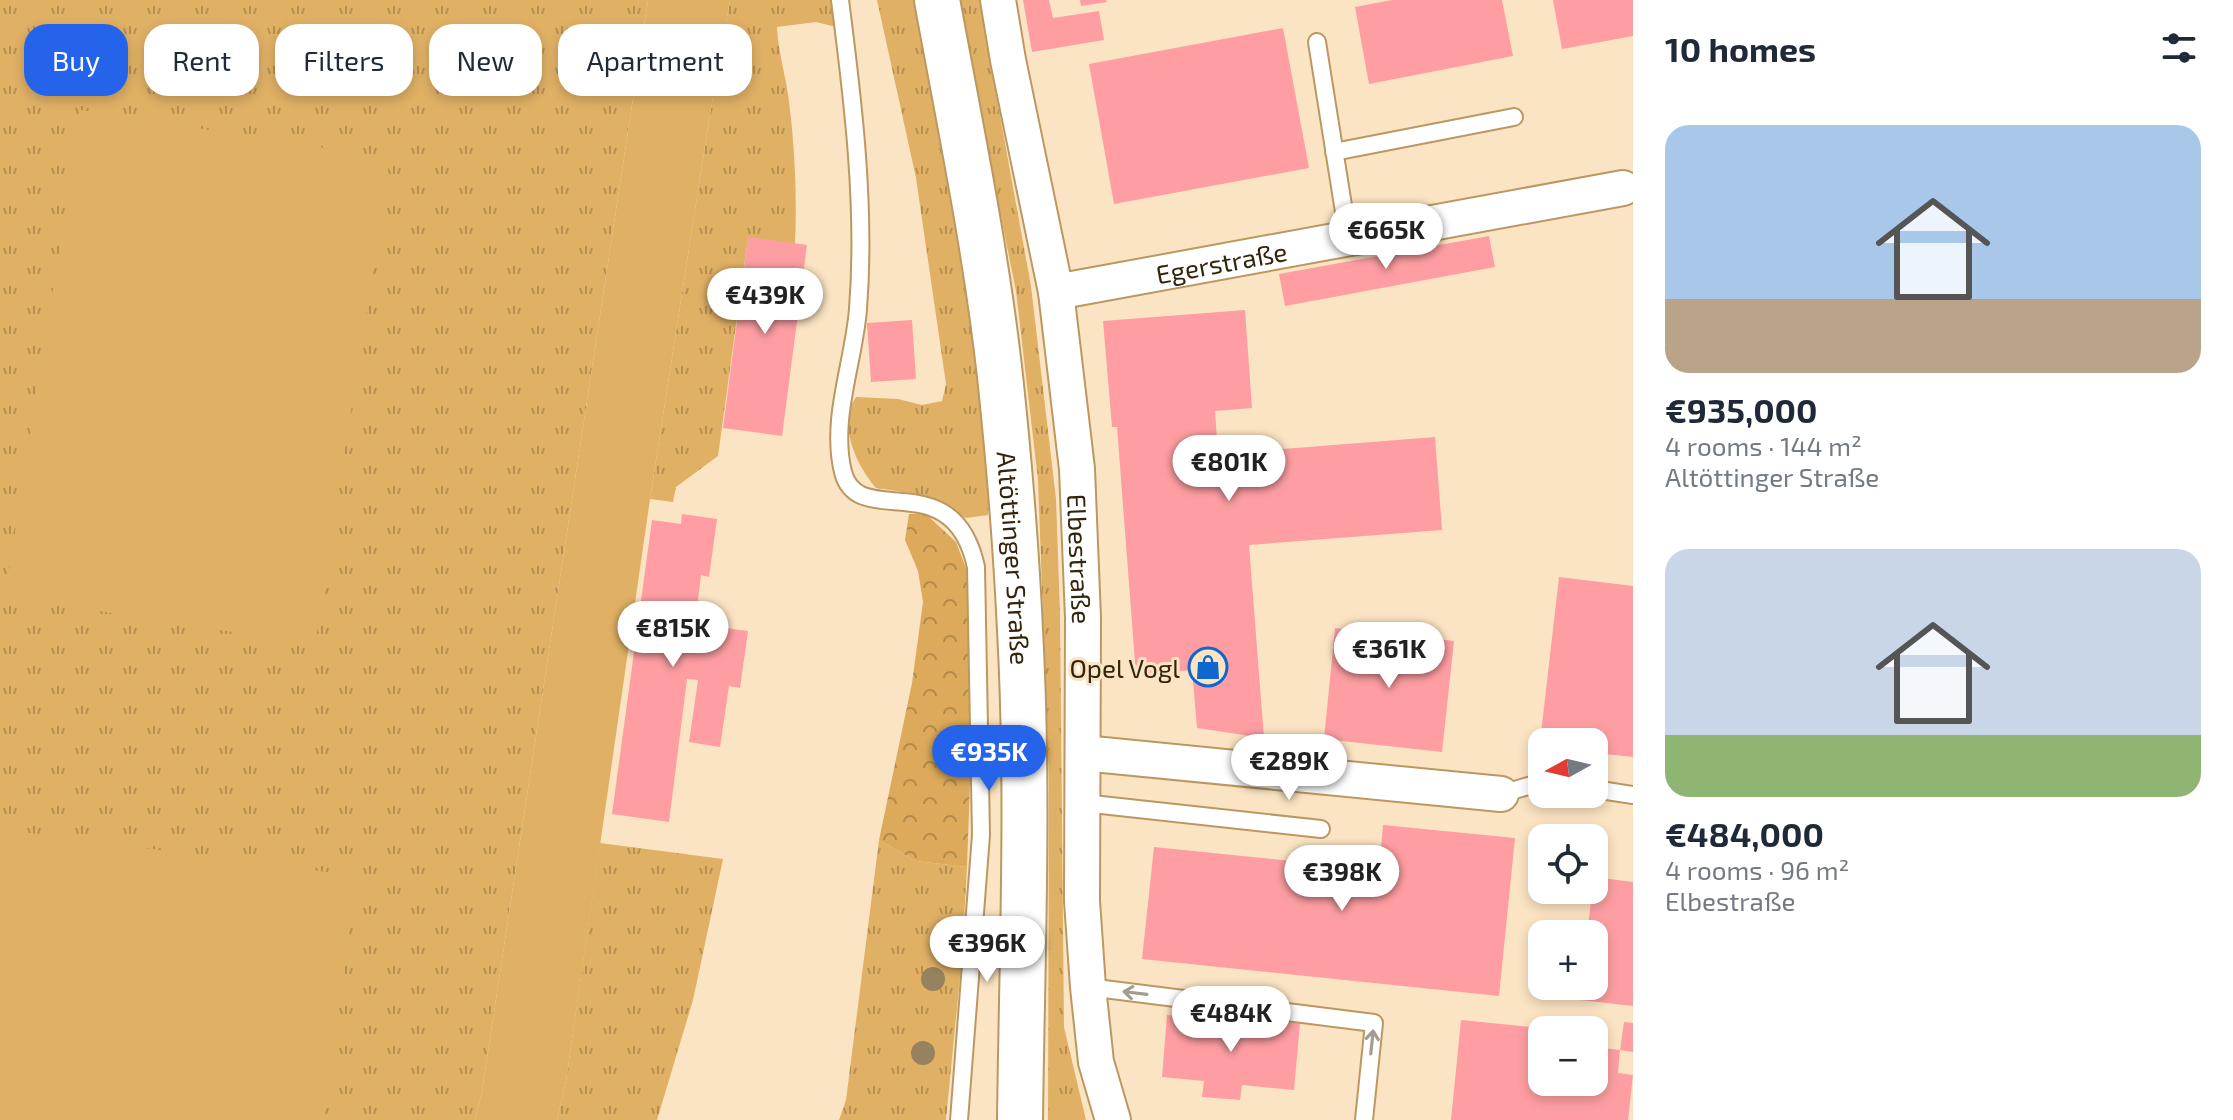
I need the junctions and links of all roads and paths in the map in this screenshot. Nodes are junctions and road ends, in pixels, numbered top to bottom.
1 (840, 0) edge
2 (937, 0) edge
3 (998, 0) edge
4 (1317, 42) dead end
5 (1514, 117) dead end
6 (1334, 152) junction
7 (1623, 188) dead end
8 (1348, 237) junction
9 (1056, 292) junction
10 (1083, 753) junction
11 (1528, 786) edge
12 (1608, 791) edge
13 (1501, 794) joint
14 (1633, 795) edge
15 (1083, 803) junction
16 (1321, 829) dead end
17 (1088, 987) junction
18 (959, 1120) edge
19 (1020, 1120) edge
20 (1113, 1120) edge
21 (1364, 1120) edge

1 - 18 lane
2 - 19 main road, Altöttinger Straße
3 - 9 street, Elbestraße
4 - 6 lane
5 - 6 lane
6 - 8 lane
7 - 8 street, Egerstraße
8 - 9 street, Egerstraße
9 - 10 street, Elbestraße
10 - 13 street
10 - 15 street, Elbestraße
11 - 13 lane
12 - 14 lane
15 - 16 lane
15 - 17 street, Elbestraße
17 - 20 street, Elbestraße
21 -> 17 lane

